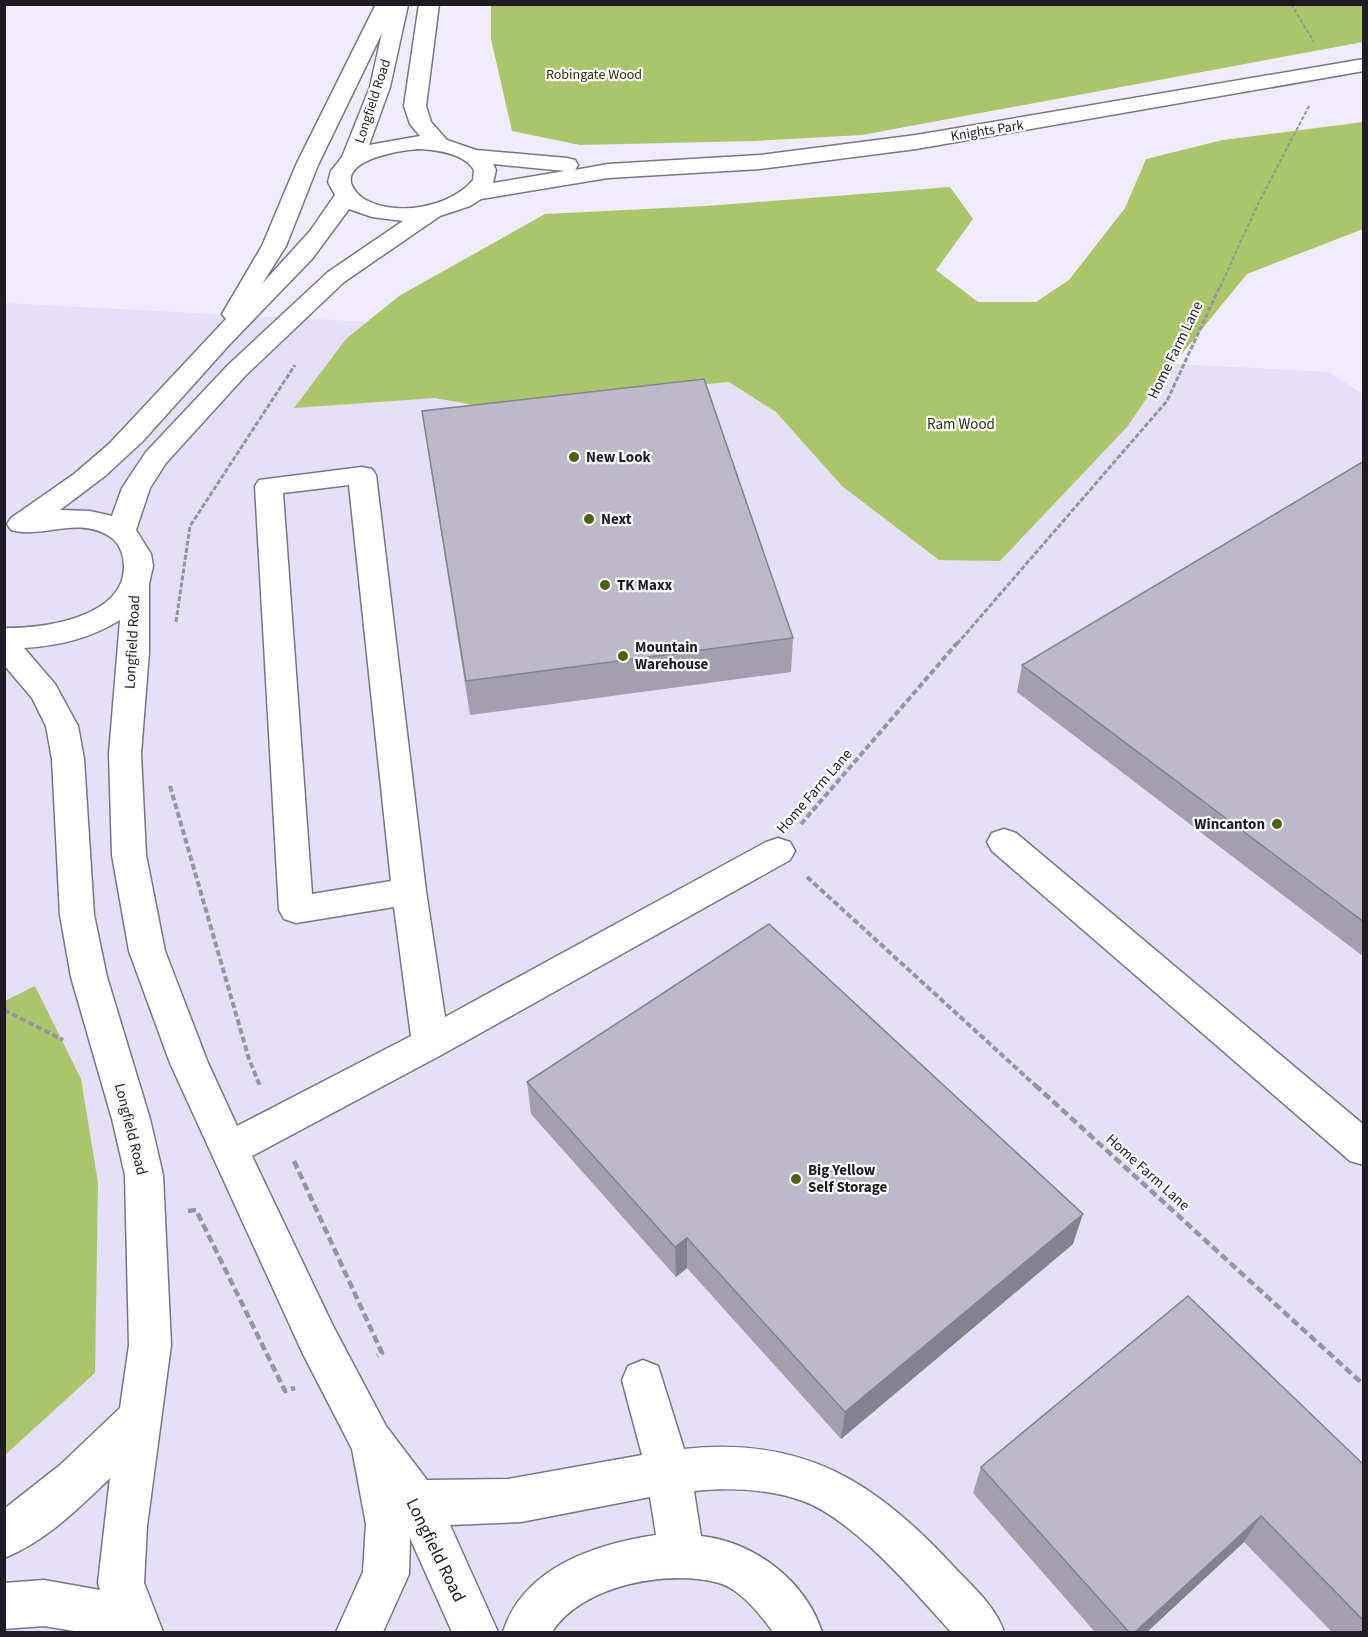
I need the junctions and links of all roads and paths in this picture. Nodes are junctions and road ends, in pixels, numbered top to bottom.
1 (386, 4) edge
2 (398, 4) edge
3 (429, 4) edge
4 (1291, 4) edge
5 (1364, 65) edge
6 (1331, 70) junction
7 (1312, 100) joint
8 (1300, 102) dead end
9 (438, 143) junction
10 (474, 156) junction
11 (352, 161) junction
12 (608, 171) junction
13 (474, 193) junction
14 (346, 195) junction
15 (431, 212) junction
16 (221, 339) junction
17 (302, 355) dead end
18 (13, 528) edge
19 (121, 532) junction
20 (135, 584) junction
21 (175, 630) dead end
22 (4, 638) edge
23 (4, 644) edge
24 (168, 780) dead end
25 (1004, 842) dead end
26 (778, 851) junction
27 (409, 891) junction
28 (4, 1010) edge
29 (430, 1043) junction
30 (115, 1067) junction
31 (277, 1123) junction
32 (229, 1149) junction
33 (1364, 1149) edge
34 (146, 1220) junction
35 (335, 1374) junction
36 (643, 1380) dead end
37 (1364, 1385) edge
38 (141, 1417) junction
39 (371, 1441) junction
40 (669, 1474) junction
41 (416, 1501) junction
42 (4, 1536) edge
43 (681, 1554) junction
44 (4, 1606) edge
45 (136, 1625) edge
46 (359, 1632) edge
47 (475, 1632) edge
48 (526, 1632) edge
49 (799, 1632) edge
50 (981, 1632) edge

1 - 16 street
2 - 11 street, Longfield Road
3 - 9 street
4 - 6 path
5 - 6 street, Knights Park
6 - 12 street, Knights Park
7 - 8 path
7 - 26 path, Home Farm Lane
9 - 10 street, Knights Park
9 - 11 street, Knights Park
10 - 12 street, Knights Park
10 - 13 street
11 - 14 street, Longfield Road
12 - 13 street, Knights Park
13 - 15 street, Knights Park
14 - 15 street
14 - 16 street
15 - 19 street
16 - 18 street
17 - 21 path
18 - 19 street
19 - 20 street, Longfield Road
20 - 22 street
20 - 32 street, Longfield Road
23 - 30 street, Longfield Road
24 - 31 path
25 - 33 street
26 - 29 street
26 - 37 path, Home Farm Lane
27 - 27 street
27 - 29 street
28 - 30 path
29 - 31 street
30 - 34 street, Longfield Road
31 - 32 street
31 - 35 path
32 - 35 street, Longfield Road
34 - 35 path
34 - 38 street, Longfield Road
35 - 39 street, Longfield Road
36 - 40 street
38 - 42 street
38 - 45 street, Longfield Road
39 - 41 street, Longfield Road
39 - 46 street, Longfield Road
40 - 41 street
40 - 43 street
40 - 50 street
41 - 47 street, Longfield Road
43 - 48 street
43 - 49 street
44 - 45 street

